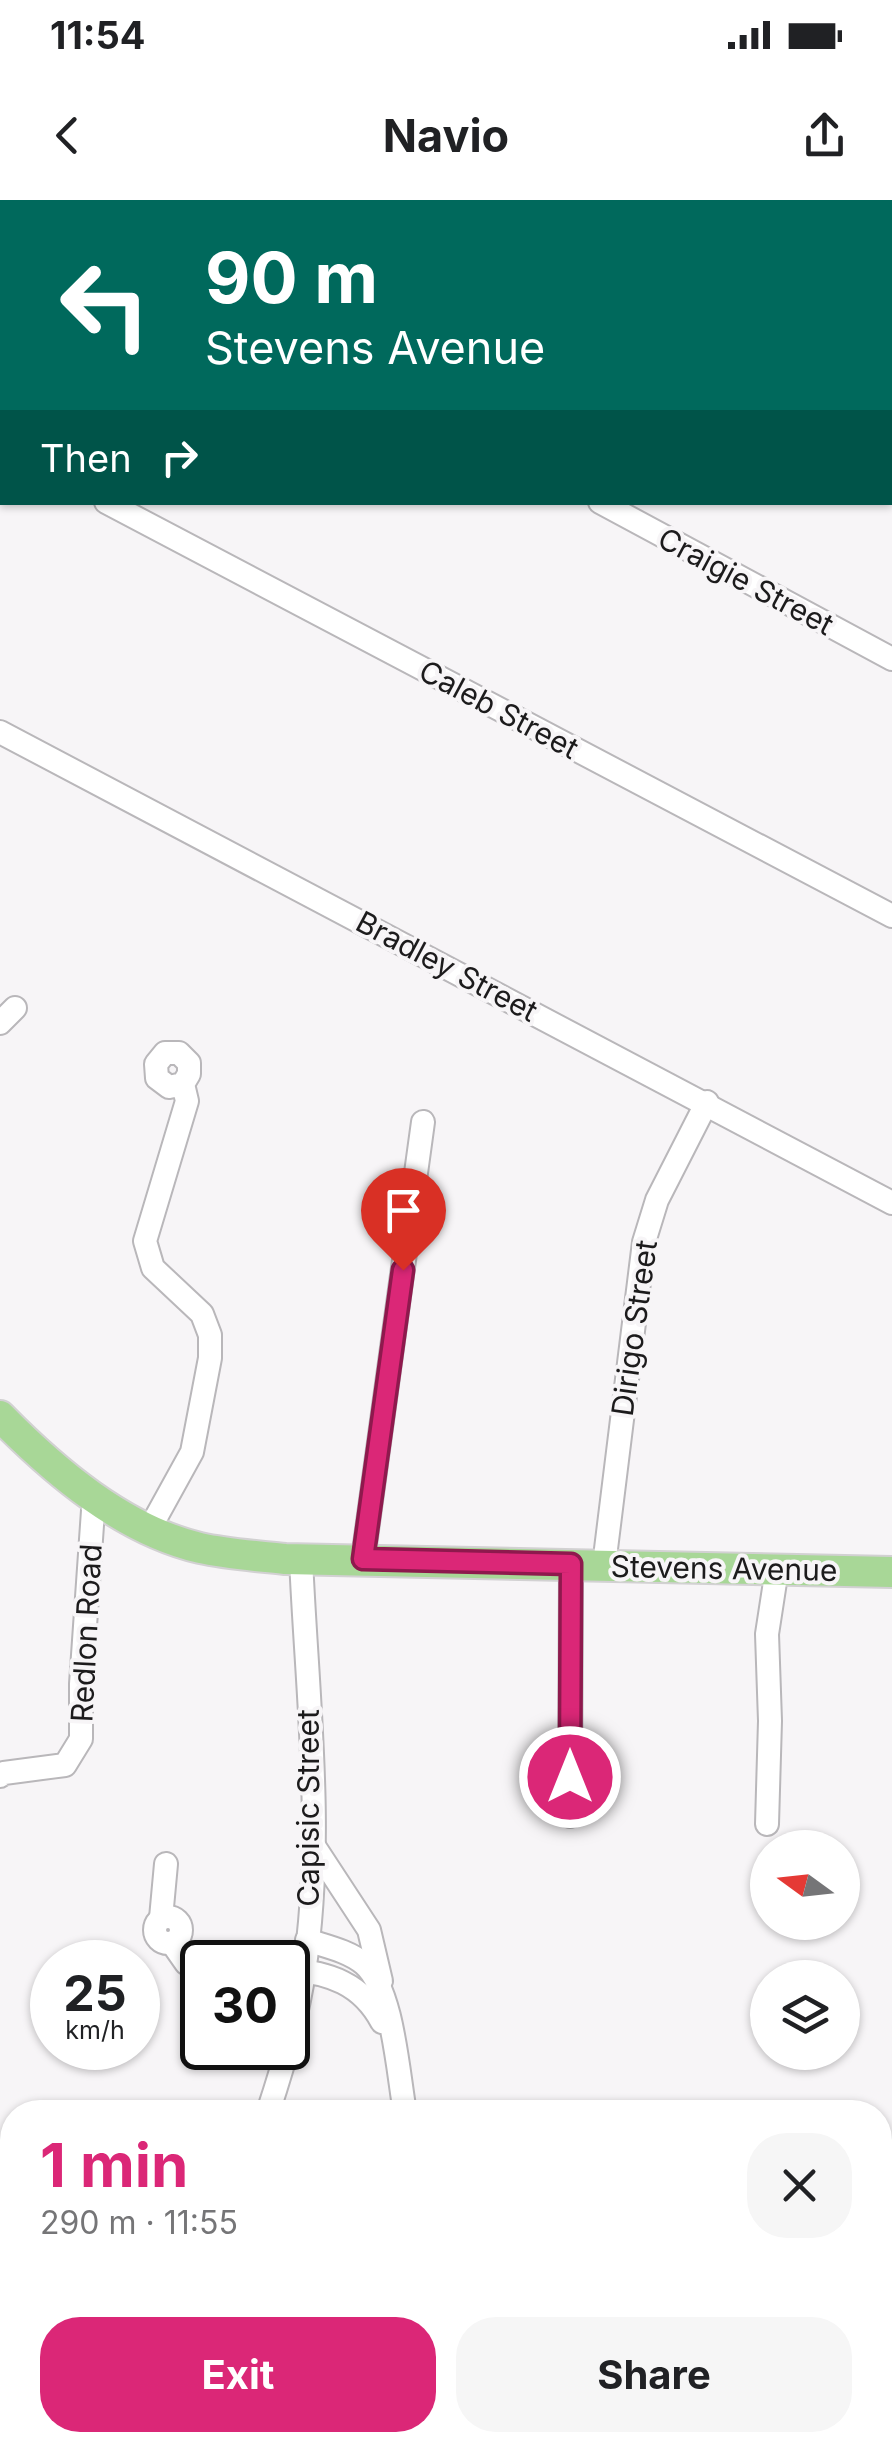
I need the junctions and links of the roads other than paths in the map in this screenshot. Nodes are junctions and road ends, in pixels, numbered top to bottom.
1 (112, 505) edge
2 (606, 505) edge
3 (892, 659) edge
4 (0, 732) edge
5 (892, 916) edge
6 (183, 1084) dead end
7 (706, 1102) junction
8 (423, 1122) dead end
9 (892, 1202) edge
10 (0, 1416) edge
11 (94, 1496) junction
12 (148, 1530) junction
13 (301, 1559) junction
14 (363, 1559) junction
15 (571, 1564) junction
16 (604, 1565) junction
17 (777, 1569) junction
18 (892, 1572) edge
19 (0, 1776) edge
20 (570, 1816) dead end
21 (767, 1824) dead end
22 (314, 1844) junction
23 (166, 1864) dead end
24 (307, 1940) edge
25 (310, 1941) edge
26 (180, 1954) edge
27 (310, 1973) edge
28 (383, 1994) junction
29 (392, 2044) junction
30 (281, 2070) edge
31 (272, 2100) edge
32 (403, 2100) edge

1 - 5 street, Caleb Street
2 - 3 street, Craigie Street
4 - 7 street, Bradley Street
6 - 12 street
7 - 9 street, Bradley Street
7 - 16 street, Dirigo Street
8 - 14 street
10 - 11 main road, Stevens Avenue
11 - 12 main road, Stevens Avenue
11 - 19 street, Redlon Road
12 - 13 main road, Stevens Avenue
13 - 14 main road, Stevens Avenue
13 - 22 street, Capisic Street
14 - 15 main road, Stevens Avenue
15 - 16 main road, Stevens Avenue
15 - 20 street
16 - 17 main road, Stevens Avenue
17 - 18 main road, Stevens Avenue
17 - 21 street
22 - 24 street, Capisic Street
22 - 28 street
23 - 26 street
25 - 28 street
27 - 29 street
28 - 29 street
29 - 32 street
30 - 31 street, Capisic Street

